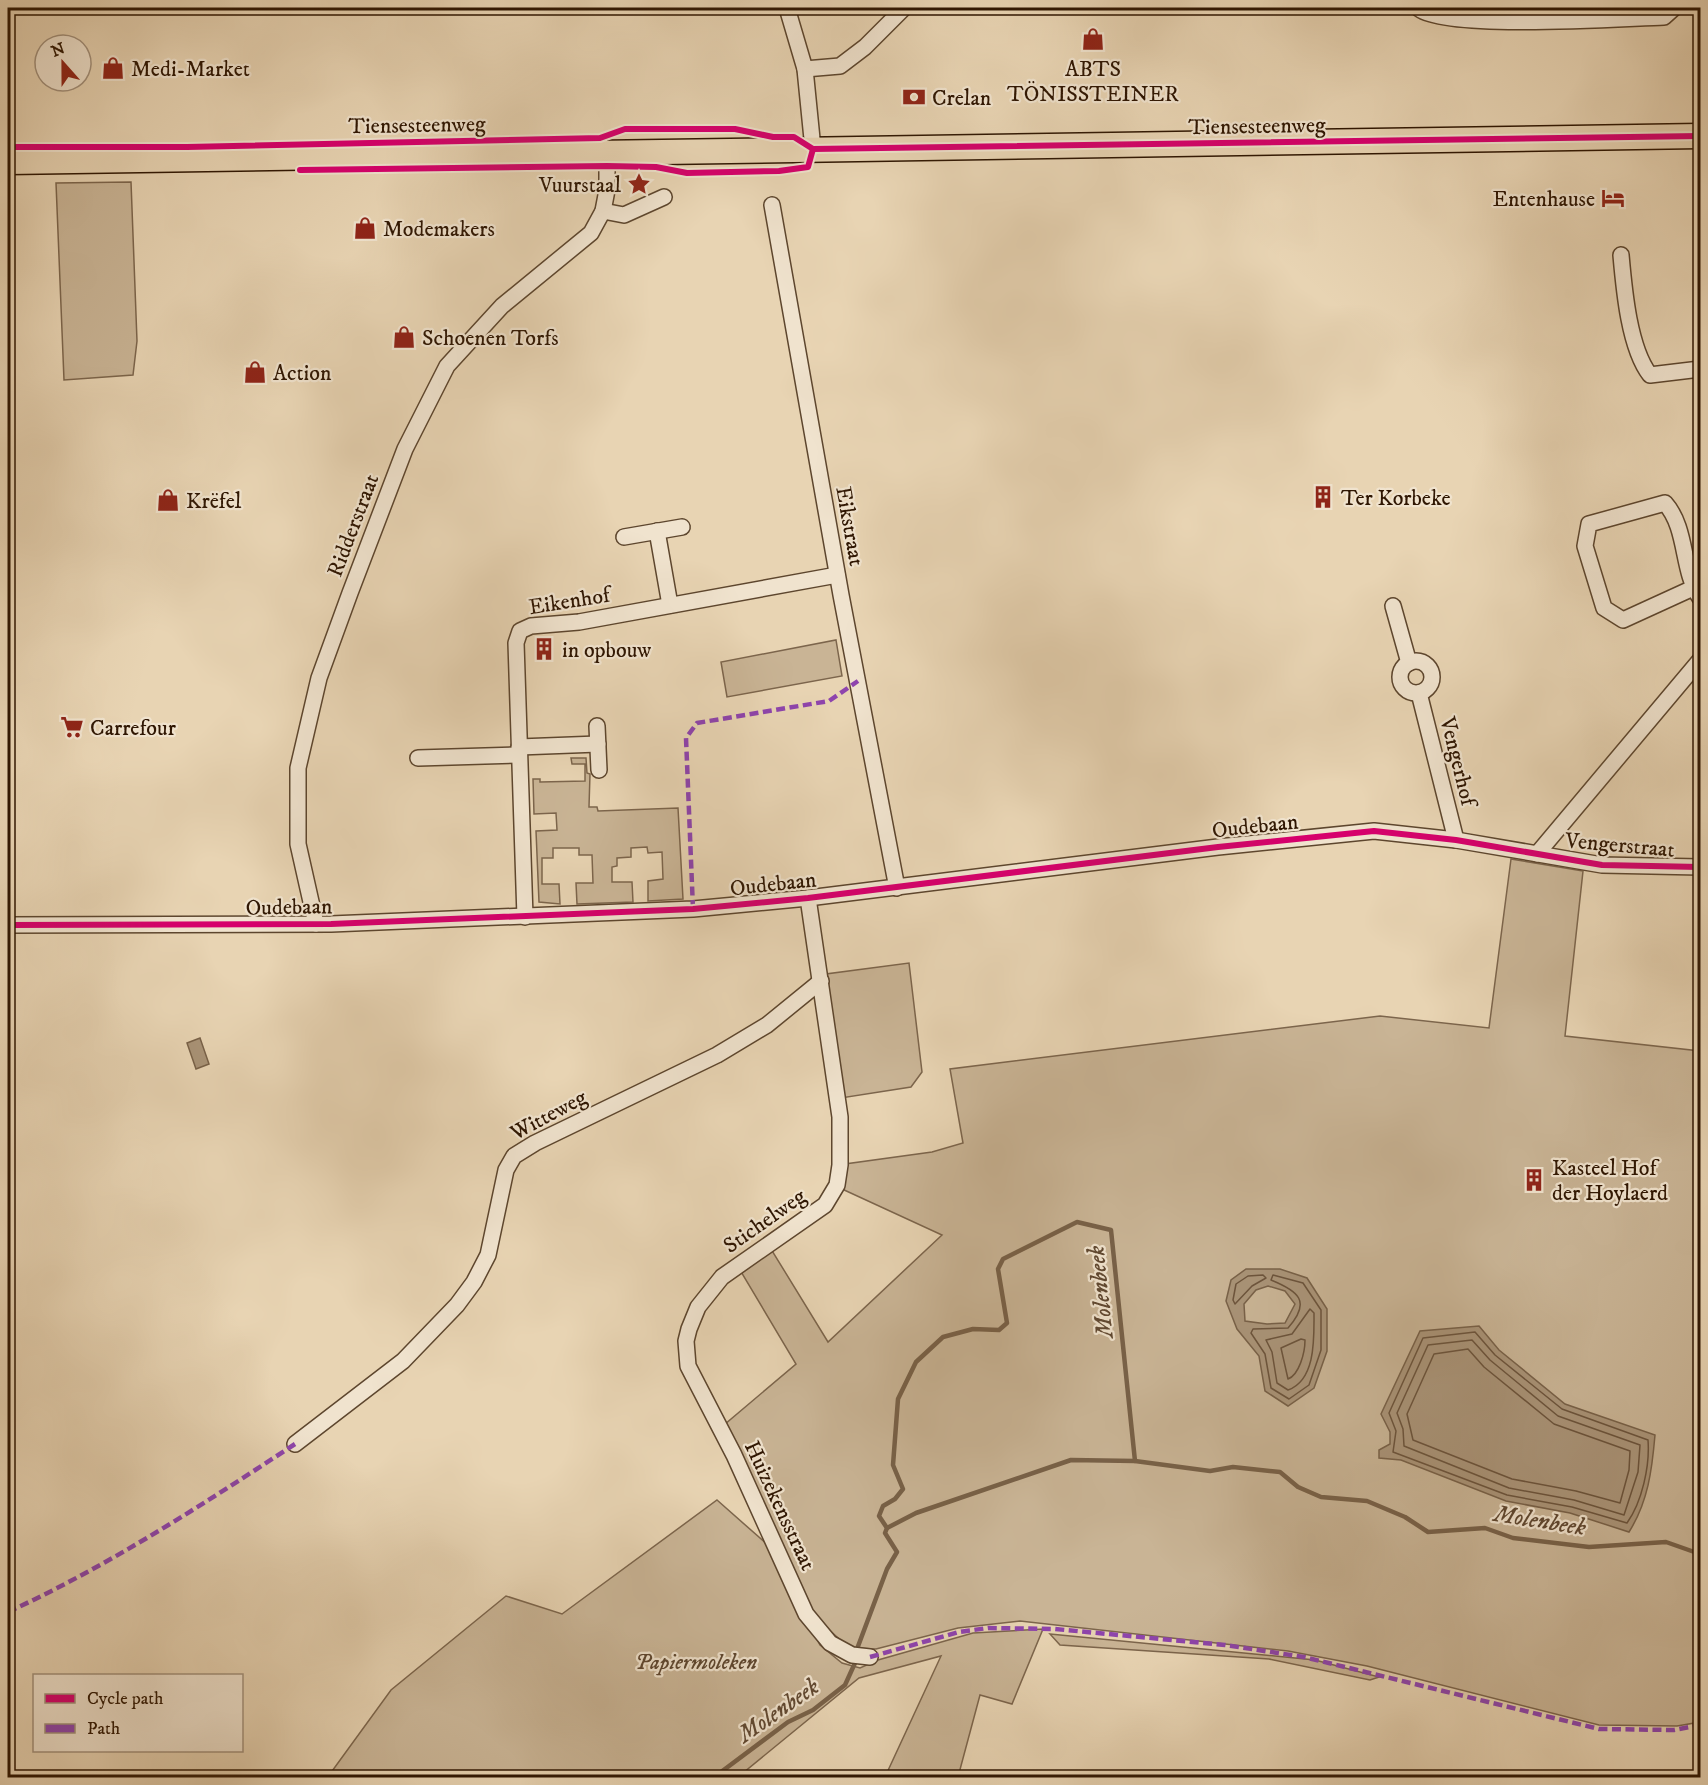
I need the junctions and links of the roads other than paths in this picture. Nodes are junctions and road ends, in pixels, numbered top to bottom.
1 (787, 8) edge
2 (904, 8) edge
3 (1418, 8) edge
4 (1674, 8) edge
5 (805, 69) junction
6 (1701, 136) edge
7 (813, 149) junction
8 (607, 153) junction
9 (8, 162) edge
10 (664, 197) dead end
11 (772, 205) dead end
12 (603, 211) junction
13 (1621, 255) dead end
14 (1701, 369) edge
15 (682, 527) dead end
16 (657, 531) junction
17 (624, 537) dead end
18 (837, 575) junction
19 (1697, 593) edge
20 (670, 605) junction
21 (1393, 606) dead end
22 (1701, 660) edge
23 (1409, 663) junction
24 (1419, 693) junction
25 (597, 726) dead end
26 (597, 744) junction
27 (519, 751) junction
28 (418, 758) dead end
29 (598, 770) dead end
30 (1456, 840) junction
31 (1537, 854) junction
32 (1701, 867) edge
33 (897, 888) junction
34 (808, 898) junction
35 (525, 917) junction
36 (316, 924) junction
37 (8, 925) edge
38 (821, 981) junction
39 (686, 1341) joint
40 (295, 1444) dead end
41 (870, 1657) dead end

1 - 5 street
2 - 5 street
3 - 4 street
5 - 7 street
6 - 7 main road, Tiensesteenweg
7 - 8 main road, Tiensesteenweg
8 - 9 main road, Tiensesteenweg
8 - 12 street, Ridderstraat
10 - 12 street
11 - 18 street, Eikstraat
12 - 36 street, Ridderstraat
13 - 14 street
15 - 16 street
16 - 17 street
16 - 20 street
18 - 20 street, Eikenhof
18 - 33 street, Eikstraat
19 - 19 street
20 - 27 street, Eikenhof
21 - 23 street, Vengerhof
22 - 31 street
23 - 24 street, Vengerhof
23 - 24 street, Vengerhof
24 - 30 street, Vengerhof
25 - 26 street
26 - 27 street
26 - 29 street
27 - 28 street
27 - 35 street, Eikenhof
30 - 31 street, Oudebaan
30 - 33 street, Oudebaan
31 - 32 street, Vengerstraat
33 - 34 street, Oudebaan
34 - 35 street, Oudebaan
34 - 38 street
35 - 36 street, Oudebaan
36 - 37 street, Oudebaan
38 - 39 street, Stichelweg
38 - 40 street, Witteweg
39 - 41 street, Huizekensstraat

